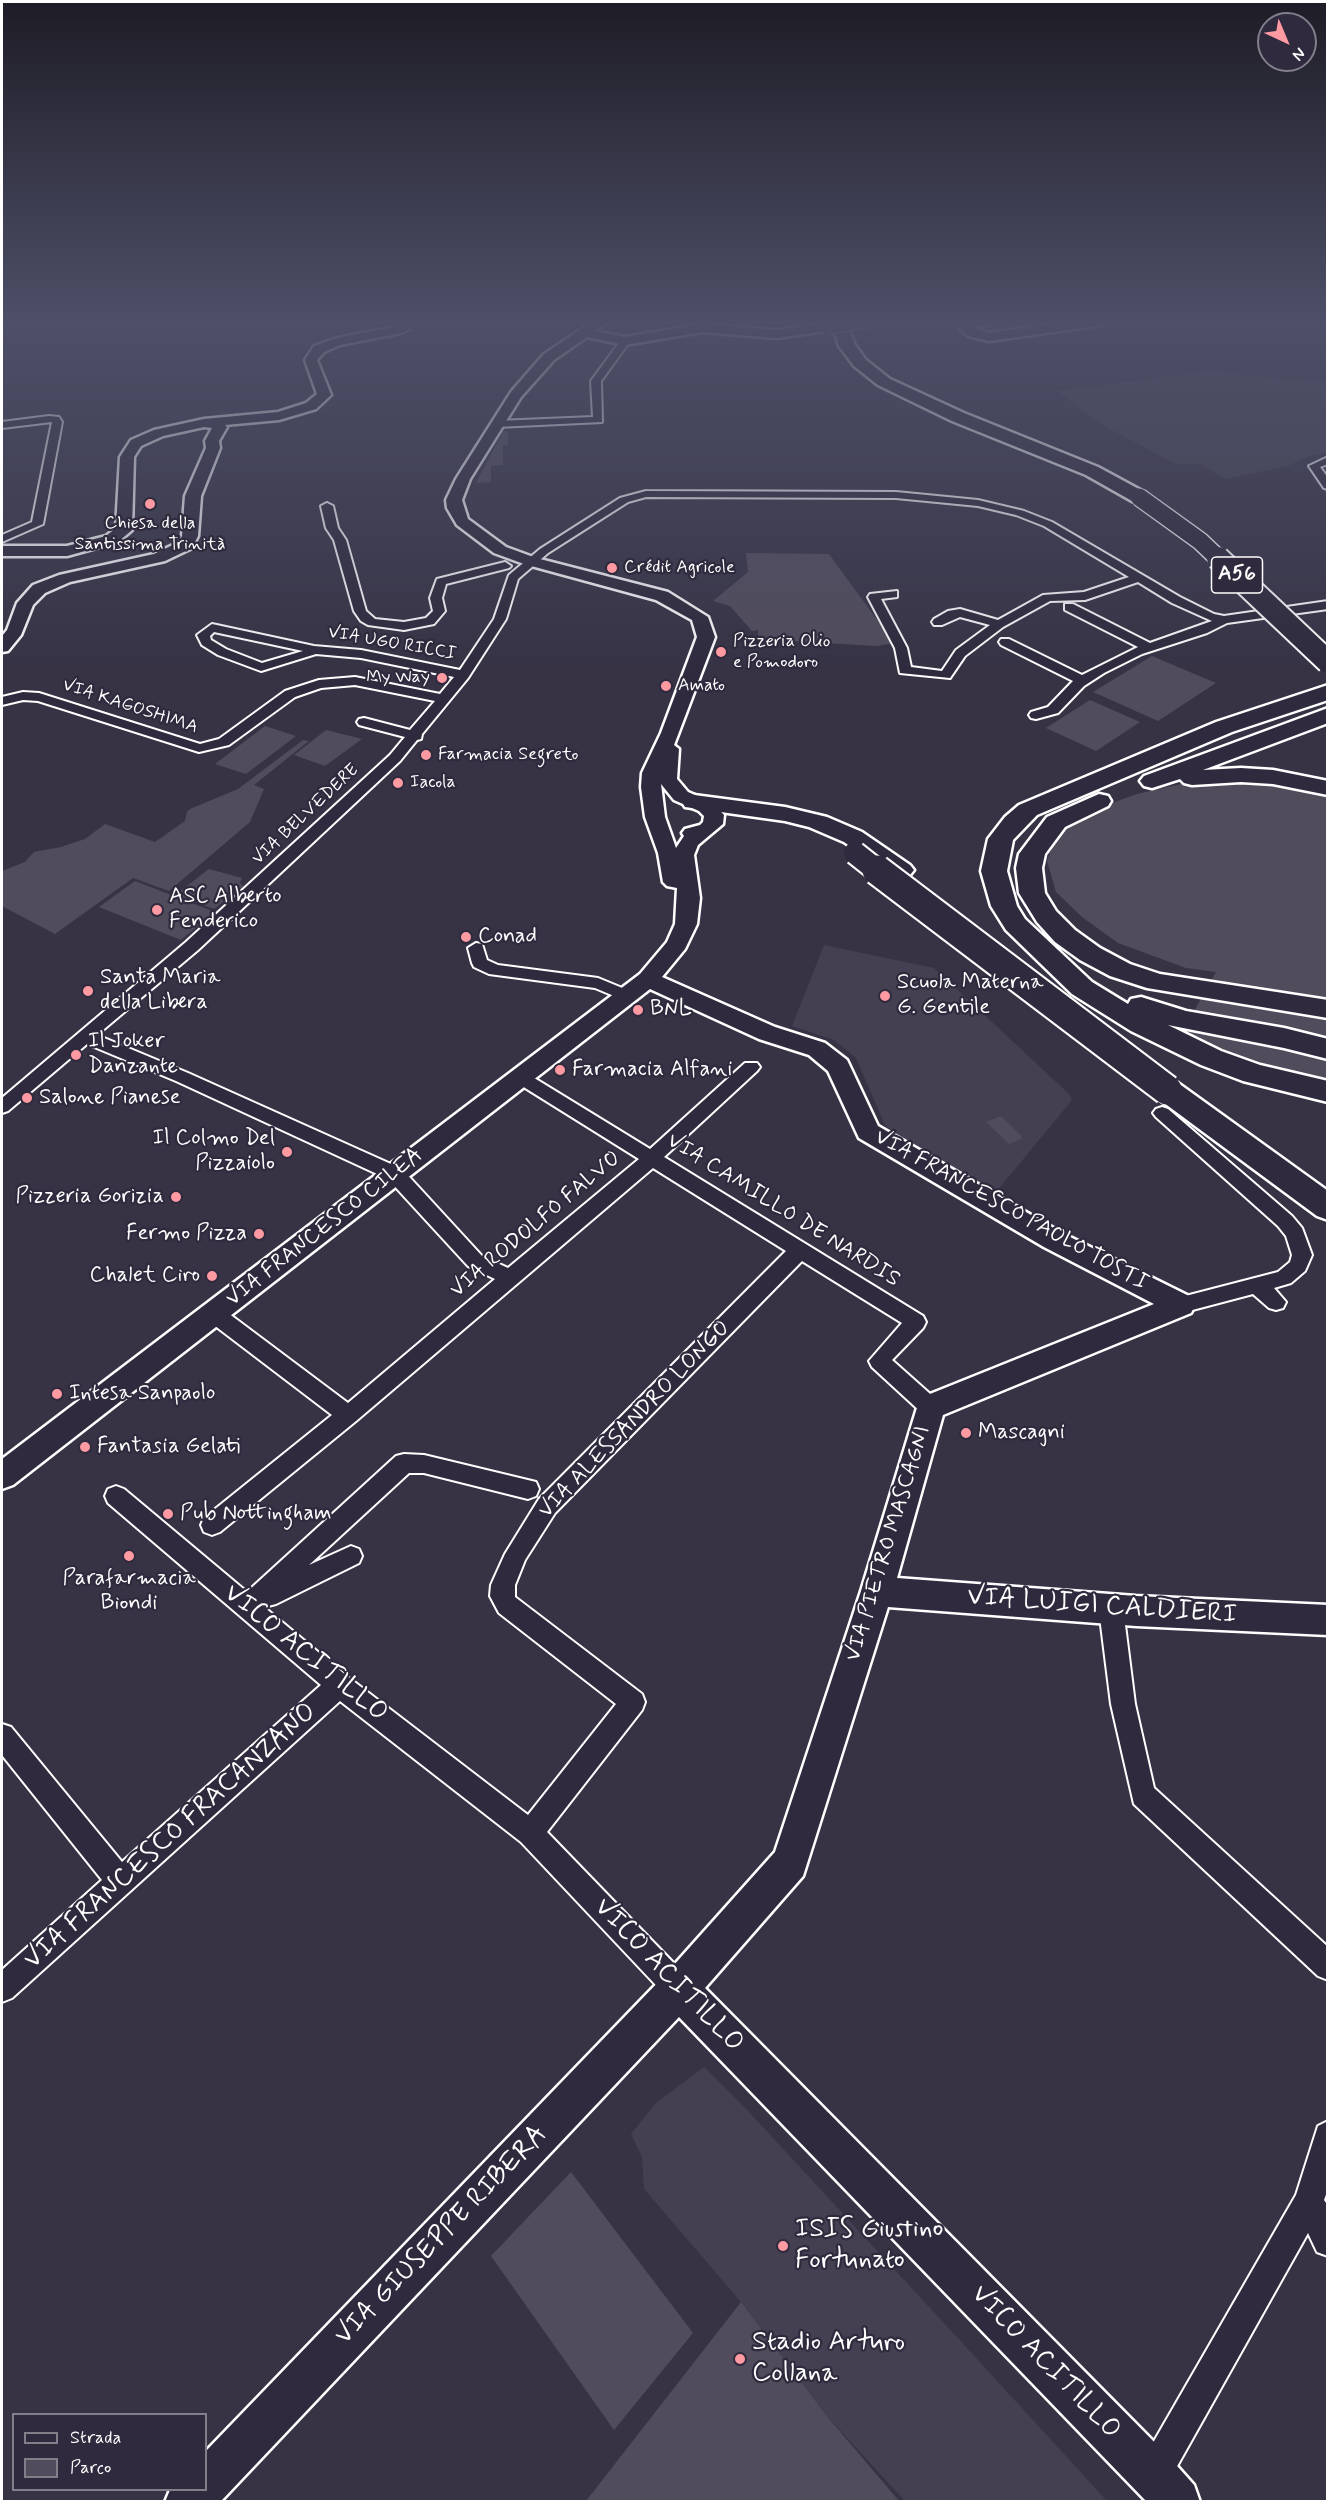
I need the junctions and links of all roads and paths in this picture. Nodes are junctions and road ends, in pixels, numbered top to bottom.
1 (54, 437) edge
2 (148, 437) edge
3 (209, 437) edge
4 (489, 437) edge
5 (1007, 437) edge
6 (1037, 437) edge
7 (1328, 460) edge
8 (1328, 486) edge
9 (1148, 495) junction
10 (327, 506) dead end
11 (2, 539) edge
12 (493, 546) junction
13 (2, 551) edge
14 (530, 561) junction
15 (505, 566) junction
16 (513, 578) junction
17 (1139, 578) junction
18 (893, 594) dead end
19 (1328, 605) edge
20 (1069, 606) dead end
21 (1224, 620) junction
22 (938, 622) dead end
23 (999, 624) junction
24 (1317, 640) edge
25 (1005, 642) dead end
26 (2, 647) edge
27 (1148, 647) junction
28 (314, 650) junction
29 (1328, 662) edge
30 (1328, 670) edge
31 (463, 675) junction
32 (1083, 681) junction
33 (1328, 692) edge
34 (444, 699) junction
35 (2, 702) edge
36 (1328, 715) edge
37 (1036, 716) dead end
38 (364, 722) dead end
39 (670, 733) junction
40 (416, 736) junction
41 (1328, 788) edge
42 (1119, 793) junction
43 (694, 802) junction
44 (741, 816) junction
45 (707, 829) junction
46 (662, 830) junction
47 (476, 948) dead end
48 (1041, 949) junction
49 (648, 979) junction
50 (626, 996) junction
51 (1328, 996) edge
52 (1195, 1000) junction
53 (1328, 1009) edge
54 (1328, 1029) edge
55 (86, 1037) junction
56 (1328, 1049) edge
57 (751, 1067) dead end
58 (520, 1077) junction
59 (1316, 1090) edge
60 (1170, 1094) junction
61 (2, 1107) edge
62 (651, 1158) junction
63 (394, 1174) junction
64 (1328, 1190) edge
65 (1328, 1208) edge
66 (800, 1250) junction
67 (511, 1278) junction
68 (1257, 1286) junction
69 (1276, 1302) dead end
70 (1180, 1305) junction
71 (213, 1313) junction
72 (930, 1407) junction
73 (348, 1415) junction
74 (2, 1476) edge
75 (528, 1489) dead end
76 (116, 1496) dead end
77 (212, 1525) dead end
78 (351, 1556) dead end
79 (877, 1591) junction
80 (247, 1607) junction
81 (1111, 1609) junction
82 (1328, 1620) edge
83 (339, 1685) junction
84 (2, 1736) edge
85 (530, 1833) junction
86 (120, 1881) junction
87 (1328, 1966) edge
88 (2, 1988) edge
89 (679, 1989) junction
90 (1328, 2136) edge
91 (1310, 2200) junction
92 (1328, 2241) edge
93 (207, 2483) edge
94 (1166, 2488) edge
95 (199, 2491) edge
96 (188, 2502) edge

1 - 11 street
2 - 13 main road
3 - 26 main road
4 - 12 main road
5 - 9 highway, A56
6 - 9 highway, A56
7 - 8 street
9 - 24 highway, A56, bridge
10 - 15 street
12 - 14 main road
12 - 15 street
14 - 16 street
14 - 17 street
14 - 39 main road
15 - 16 street
16 - 31 street, VIA BELVEDERE
17 - 21 street
17 - 23 street
18 - 23 street
19 - 21 street
20 - 27 street
21 - 27 street
22 - 23 street
24 - 29 highway, A56, bridge
24 - 30 highway, bridge
25 - 32 street
27 - 32 street
28 - 28 street, VIA UGO RICCI
28 - 31 street, VIA UGO RICCI
31 - 34 street, VIA BELVEDERE
32 - 37 street
33 - 48 highway
34 - 35 street, VIA KAGOSHIMA
34 - 40 street, VIA BELVEDERE
36 - 42 highway
38 - 40 street
39 - 43 main road
39 - 46 main road
40 - 55 street, VIA BELVEDERE
41 - 42 highway
42 - 52 highway
43 - 44 highway
43 - 45 main road
44 - 45 highway
44 - 60 highway
45 - 46 main road
45 - 49 main road, VIA FRANCESCO CILEA
46 - 49 main road
47 - 50 street
48 - 52 highway
48 - 59 highway
49 - 50 main road, VIA FRANCESCO CILEA
49 - 70 main road, VIA FRANCESCO PAOLO TOSTI
50 - 58 main road, VIA FRANCESCO CILEA
51 - 52 highway
52 - 53 highway
52 - 54 highway
52 - 56 highway
55 - 61 street, VIA BELVEDERE
55 - 63 street
57 - 62 street, VIA RODOLFO FALVO
58 - 62 street, VIA CAMILLO DE NARDIS
58 - 63 main road, VIA FRANCESCO CILEA
60 - 64 highway
60 - 65 highway
60 - 68 street, VIA PIETRO MASCAGNI
62 - 66 street, VIA CAMILLO DE NARDIS
62 - 67 street, VIA RODOLFO FALVO
63 - 67 street
63 - 71 main road, VIA FRANCESCO CILEA
66 - 72 street, VIA CAMILLO DE NARDIS
66 - 85 street, VIA ALESSANDRO LONGO
67 - 73 street, VIA RODOLFO FALVO
68 - 69 street
68 - 70 street, VIA PIETRO MASCAGNI
70 - 72 main road, VIA PIETRO MASCAGNI
71 - 73 street
71 - 74 main road, VIA FRANCESCO CILEA
72 - 79 main road, VIA PIETRO MASCAGNI
73 - 77 street, VIA RODOLFO FALVO
75 - 80 street
76 - 80 street, VICO ACITILLO
78 - 80 street
79 - 81 main road, VIA LUIGI CALDIERI
79 - 89 main road, VIA PIETRO MASCAGNI
80 - 83 street, VICO ACITILLO
81 - 82 main road, VIA LUIGI CALDIERI
81 - 87 street
83 - 85 street, VICO ACITILLO
83 - 86 street, VIA FRANCESCO FRACANZANO
84 - 86 street
85 - 89 street, VICO ACITILLO
86 - 88 street, VIA FRANCESCO FRACANZANO
89 - 93 main road, VIA GIUSEPPE RIBERA
89 - 94 main road, VICO ACITILLO
90 - 91 street
91 - 92 street
91 - 94 street
95 - 96 main road

